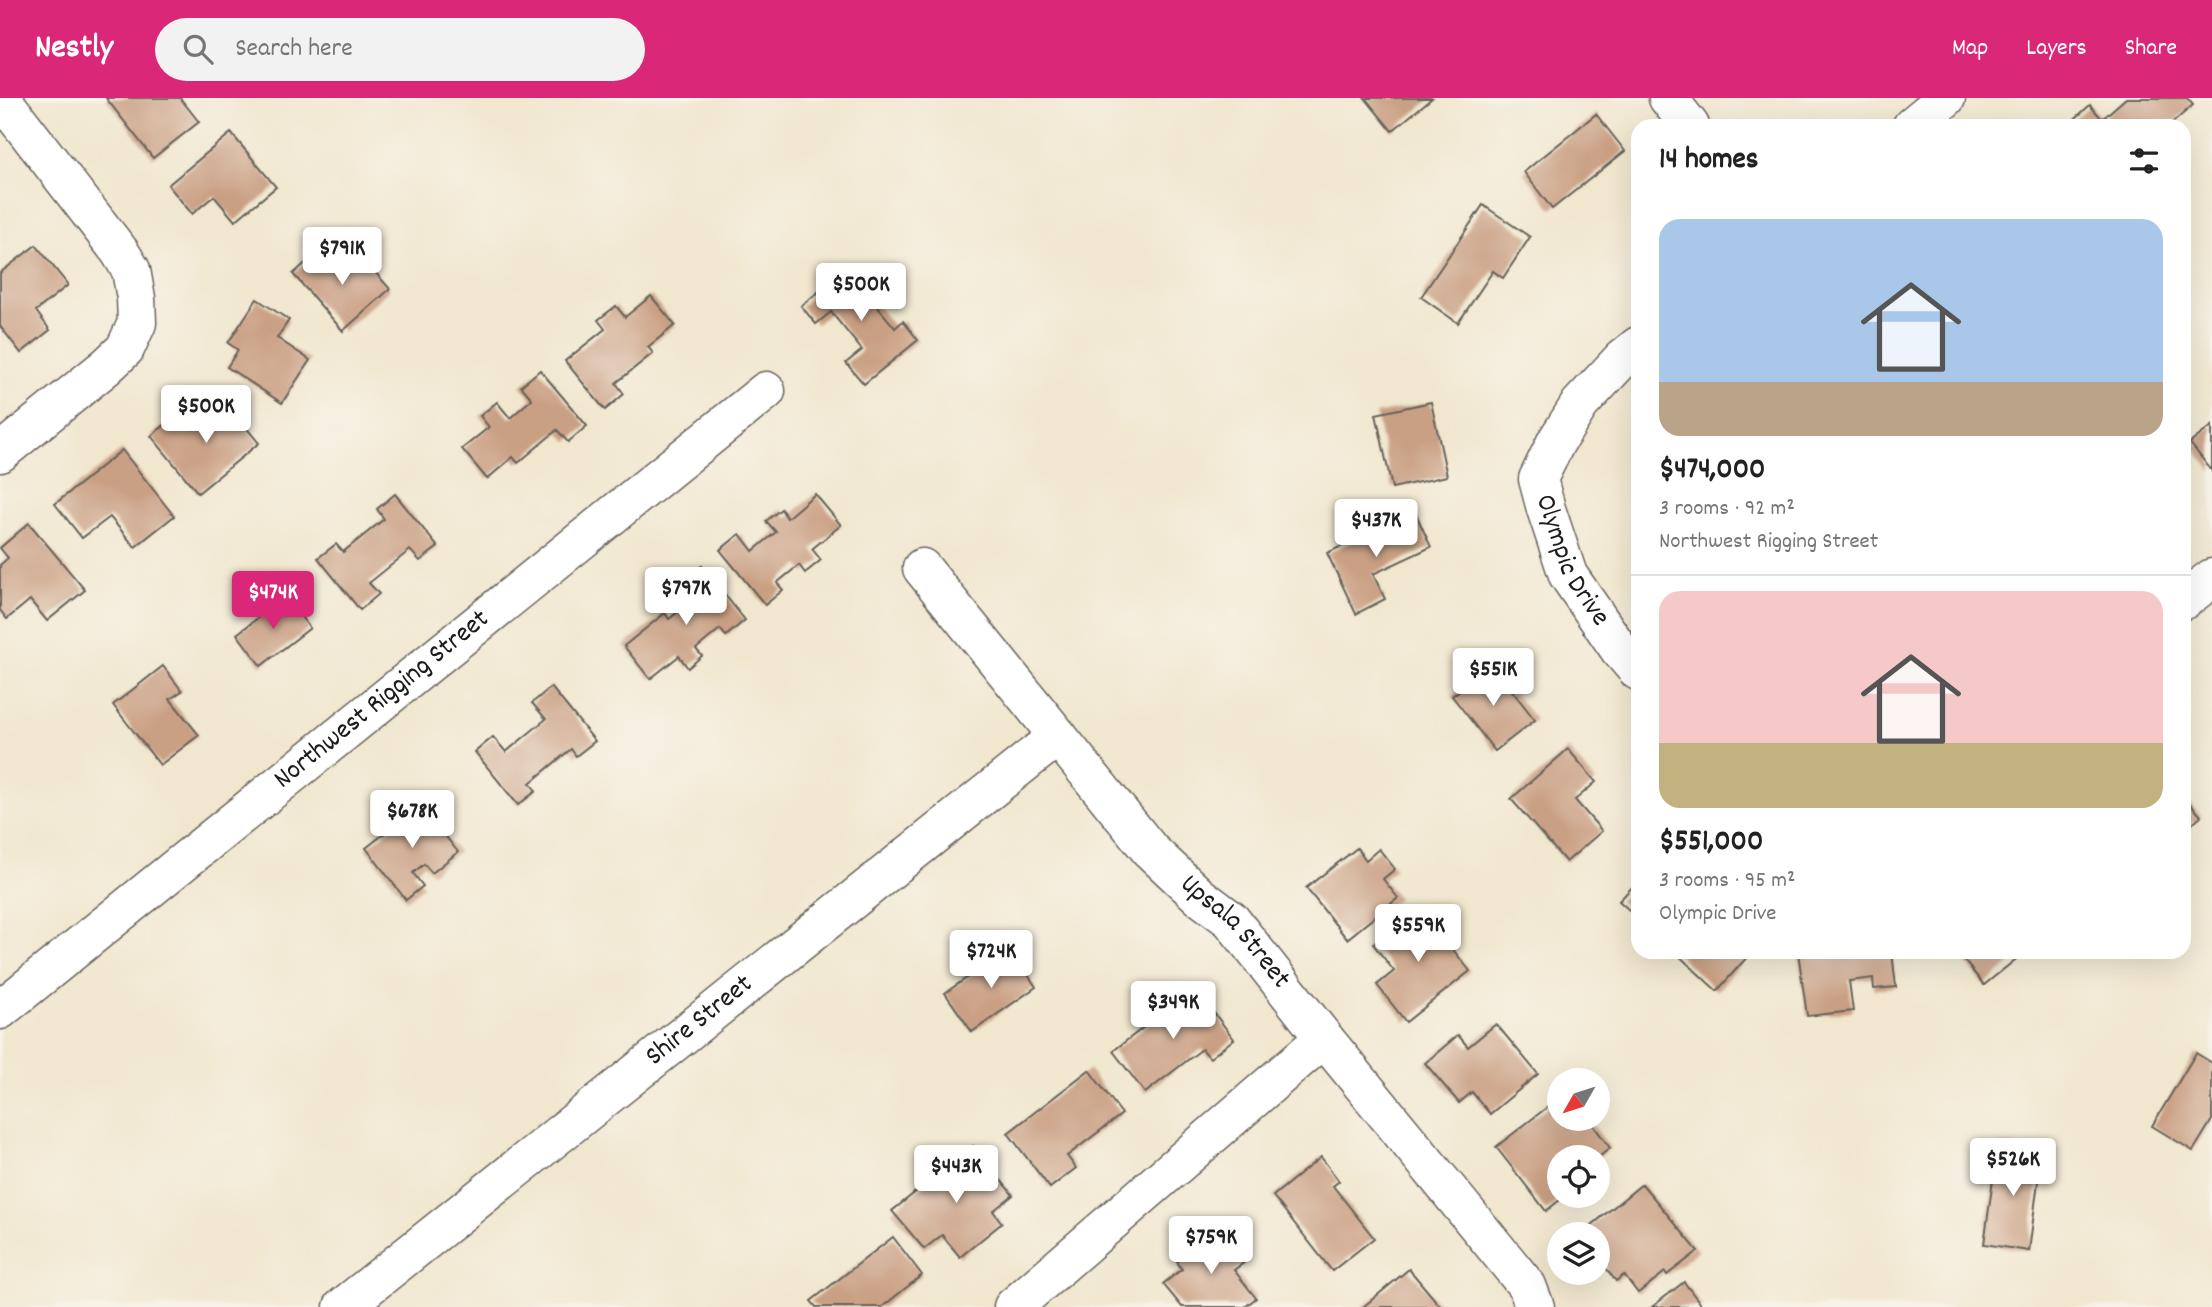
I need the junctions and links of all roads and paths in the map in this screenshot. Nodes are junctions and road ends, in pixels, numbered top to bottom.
1 (1, 98) edge
2 (1668, 98) edge
3 (1946, 98) edge
4 (1684, 119) edge
5 (1920, 119) edge
6 (1631, 352) edge
7 (766, 391) dead end
8 (0, 453) edge
9 (922, 568) dead end
10 (2212, 578) edge
11 (2191, 594) edge
12 (1631, 663) edge
13 (1058, 736) junction
14 (0, 1010) edge
15 (1324, 1038) junction
16 (344, 1307) edge
17 (1013, 1307) edge
18 (1535, 1307) edge

1 - 8 street
2 - 4 street
3 - 5 street
6 - 12 street, Olympic Drive
7 - 14 street, Northwest Rigging Street
9 - 13 street, Upsala Street
10 - 11 street
13 - 15 street, Upsala Street
13 - 16 street, Shire Street
15 - 17 street
15 - 18 street, Upsala Street

